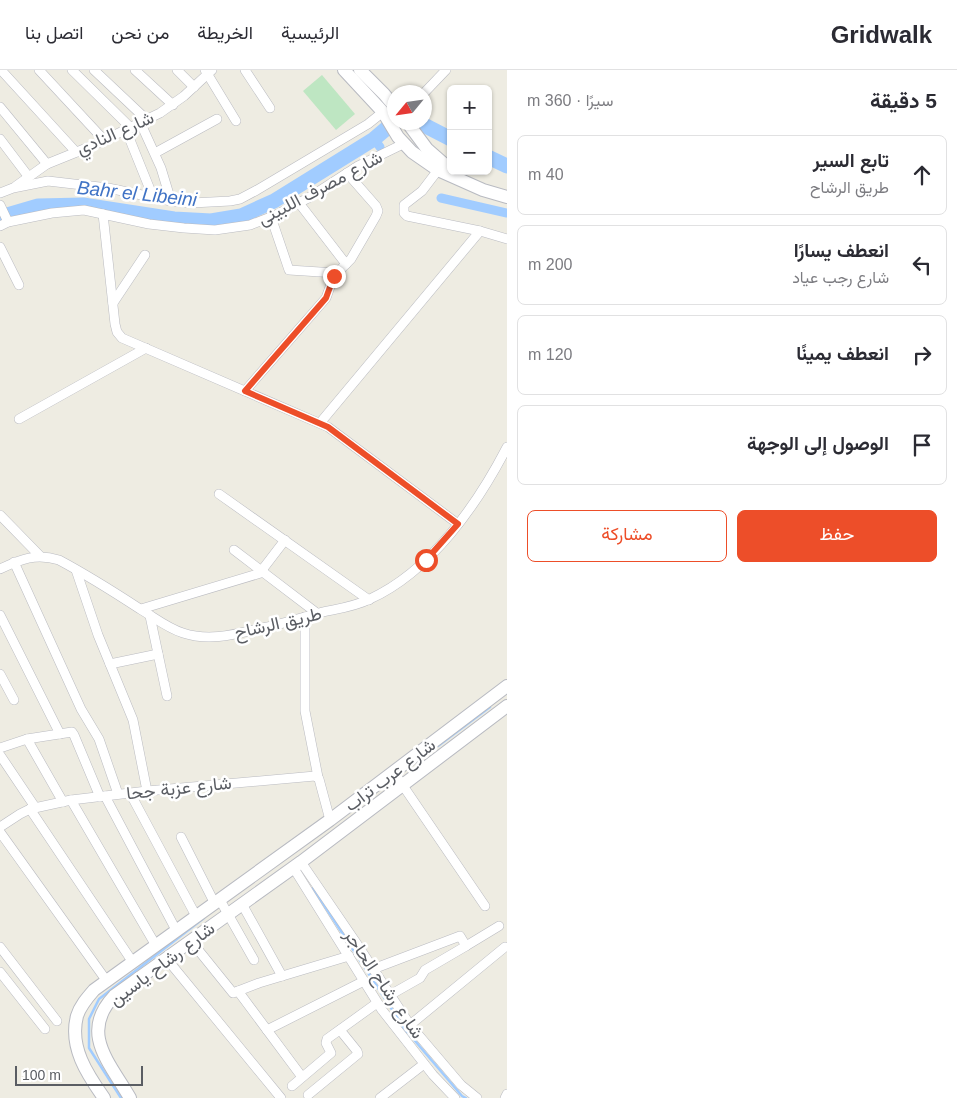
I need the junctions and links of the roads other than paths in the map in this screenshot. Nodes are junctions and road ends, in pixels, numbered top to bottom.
1 (1, 70) edge
2 (39, 70) edge
3 (72, 70) edge
4 (94, 70) edge
5 (135, 70) edge
6 (177, 70) edge
7 (245, 70) edge
8 (344, 70) edge
9 (360, 70) edge
10 (446, 70) edge
11 (208, 71) edge
12 (432, 85) edge
13 (194, 87) junction
14 (387, 102) edge
15 (387, 102) edge
16 (387, 104) edge
17 (172, 105) junction
18 (0, 107) edge
19 (270, 108) dead end
20 (217, 119) dead end
21 (236, 121) dead end
22 (144, 122) junction
23 (128, 129) junction
24 (397, 130) edge
25 (413, 130) edge
26 (0, 139) edge
27 (104, 140) junction
28 (401, 140) junction
29 (76, 152) junction
30 (155, 153) junction
31 (47, 164) junction
32 (447, 170) edge
33 (347, 173) junction
34 (456, 175) edge
35 (28, 176) junction
36 (14, 188) junction
37 (0, 193) edge
38 (153, 197) junction
39 (507, 197) edge
40 (171, 201) junction
41 (299, 202) junction
42 (0, 205) edge
43 (103, 214) junction
44 (271, 217) junction
45 (4, 224) edge
46 (480, 231) junction
47 (507, 239) edge
48 (0, 247) edge
49 (145, 255) dead end
50 (346, 264) junction
51 (336, 273) junction
52 (19, 285) dead end
53 (114, 303) junction
54 (146, 348) junction
55 (245, 391) junction
56 (19, 419) dead end
57 (320, 423) junction
58 (507, 447) edge
59 (218, 494) dead end
60 (0, 514) edge
61 (458, 524) junction
62 (285, 540) junction
63 (234, 550) dead end
64 (40, 556) junction
65 (14, 562) junction
66 (0, 569) edge
67 (76, 570) junction
68 (263, 571) junction
69 (369, 600) junction
70 (141, 609) junction
71 (318, 614) junction
72 (0, 615) edge
73 (150, 616) junction
74 (305, 617) junction
75 (158, 654) junction
76 (110, 664) junction
77 (0, 674) edge
78 (507, 686) edge
79 (167, 696) dead end
80 (14, 700) dead end
81 (507, 706) edge
82 (60, 734) junction
83 (27, 739) junction
84 (0, 748) edge
85 (0, 755) edge
86 (318, 777) junction
87 (398, 778) junction
88 (147, 791) junction
89 (130, 793) junction
90 (118, 794) junction
91 (102, 796) junction
92 (67, 801) junction
93 (33, 808) junction
94 (330, 820) junction
95 (0, 827) edge
96 (0, 832) edge
97 (181, 837) dead end
98 (297, 865) junction
99 (276, 869) junction
100 (242, 904) junction
101 (222, 906) junction
102 (485, 906) dead end
103 (196, 916) junction
104 (499, 926) dead end
105 (176, 930) junction
106 (190, 941) junction
107 (156, 944) junction
108 (466, 946) junction
109 (0, 947) edge
110 (506, 947) dead end
111 (349, 956) junction
112 (166, 958) junction
113 (254, 960) dead end
114 (132, 961) junction
115 (373, 969) junction
116 (0, 972) edge
117 (282, 976) junction
118 (106, 980) junction
119 (364, 980) junction
120 (238, 991) junction
121 (390, 995) junction
122 (377, 1003) junction
123 (57, 1021) dead end
124 (410, 1025) junction
125 (45, 1029) dead end
126 (267, 1030) junction
127 (340, 1030) junction
128 (424, 1064) junction
129 (302, 1077) junction
130 (292, 1086) dead end
131 (507, 1094) edge
132 (308, 1095) dead end
133 (104, 1098) edge
134 (130, 1098) edge
135 (281, 1098) edge
136 (380, 1098) edge
137 (455, 1098) edge
138 (477, 1098) edge
139 (505, 1098) edge

1 - 29 street
2 - 27 street
3 - 23 street
4 - 22 street
5 - 17 street
6 - 13 street
7 - 19 street
8 - 14 street
9 - 15 street
10 - 12 street
11 - 13 street, شارع النادي
11 - 21 street
13 - 17 street, شارع النادي
16 - 40 street, شارع مصرف اللبينى
17 - 22 street, شارع النادي
18 - 31 street
20 - 30 street
22 - 23 street, شارع النادي
22 - 30 street
23 - 27 street, شارع النادي
23 - 38 street
24 - 28 street
25 - 32 street
26 - 35 street
27 - 29 street, شارع النادي
28 - 32 street
28 - 33 street, شارع مصرف اللبينى
29 - 31 street, شارع النادي
30 - 40 street
31 - 35 street, شارع النادي
32 - 46 street
33 - 41 street, شارع مصرف اللبينى
33 - 50 street
34 - 39 street
35 - 36 street, شارع النادي
36 - 37 street, شارع مصرف اللبينى
36 - 38 street, شارع مصرف اللبينى
38 - 40 street, شارع مصرف اللبينى
41 - 44 street, شارع مصرف اللبينى
41 - 50 street
42 - 45 street
43 - 44 street, شارع مصرف اللبينى
43 - 45 street, شارع مصرف اللبينى
43 - 53 street
44 - 51 street
46 - 47 street
46 - 57 street
48 - 52 street
49 - 53 street
50 - 51 street
51 - 55 street
53 - 54 street
54 - 55 street
54 - 56 street
55 - 57 street
57 - 61 street
58 - 61 street, طريق الرشاح
59 - 62 street
60 - 64 street
61 - 69 street, طريق الرشاح
62 - 68 street
62 - 69 street
63 - 68 street
64 - 65 street, طريق الرشاح
64 - 67 street, طريق الرشاح
65 - 66 street, طريق الرشاح
65 - 90 street
67 - 70 street, طريق الرشاح
67 - 76 street
68 - 70 street
68 - 71 street
69 - 71 street, طريق الرشاح
70 - 73 street, طريق الرشاح
71 - 74 street, طريق الرشاح
72 - 82 street
73 - 74 street, طريق الرشاح
73 - 75 street
74 - 86 street
75 - 76 street
75 - 79 street
76 - 88 street
77 - 80 street
78 - 87 street, شارع عرب تراب
81 - 87 street, شارع عرب تراب
82 - 83 street
82 - 91 street
83 - 84 street
83 - 92 street
85 - 93 street
86 - 88 street, شارع عزبة جحا
86 - 94 street
87 - 94 street, شارع عرب تراب
87 - 98 street, شارع عرب تراب
87 - 102 street
88 - 89 street, شارع عزبة جحا
89 - 90 street, شارع عزبة جحا
89 - 103 street
90 - 91 street, شارع عزبة جحا
91 - 92 street, شارع عزبة جحا
91 - 105 street
92 - 93 street, شارع عزبة جحا
92 - 107 street
93 - 95 street, شارع عزبة جحا
93 - 114 street
94 - 99 street, شارع عرب تراب
96 - 118 street
97 - 101 street
98 - 99 street, شارع رشاح ياسين
98 - 111 street, شارع رشاح الحاجر
98 - 115 street, شارع رشاح الحاجر
99 - 100 street, شارع رشاح ياسين
99 - 101 street, شارع رشاح ياسين
100 - 101 street, شارع رشاح ياسين
100 - 117 street
101 - 103 street, شارع رشاح ياسين
101 - 106 street, شارع رشاح ياسين
101 - 113 street
103 - 105 street, شارع رشاح ياسين
104 - 108 street
105 - 107 street, شارع رشاح ياسين
106 - 112 street, شارع رشاح ياسين
106 - 120 street
107 - 114 street, شارع رشاح ياسين
108 - 115 street
108 - 121 street
109 - 123 street
110 - 124 street
111 - 117 street
111 - 119 street, شارع رشاح الحاجر
112 - 134 street, شارع رشاح ياسين
112 - 135 street
114 - 118 street, شارع رشاح ياسين
115 - 121 street, شارع رشاح الحاجر
116 - 125 street
117 - 120 street
118 - 133 street, شارع رشاح ياسين
119 - 122 street, شارع رشاح الحاجر
119 - 126 street
120 - 126 street
121 - 124 street, شارع رشاح الحاجر
122 - 127 street
122 - 128 street, شارع رشاح الحاجر
124 - 138 street, شارع رشاح الحاجر
126 - 129 street
127 - 129 street
127 - 132 street
128 - 136 street
128 - 137 street, شارع رشاح الحاجر
129 - 130 street
131 - 139 street

